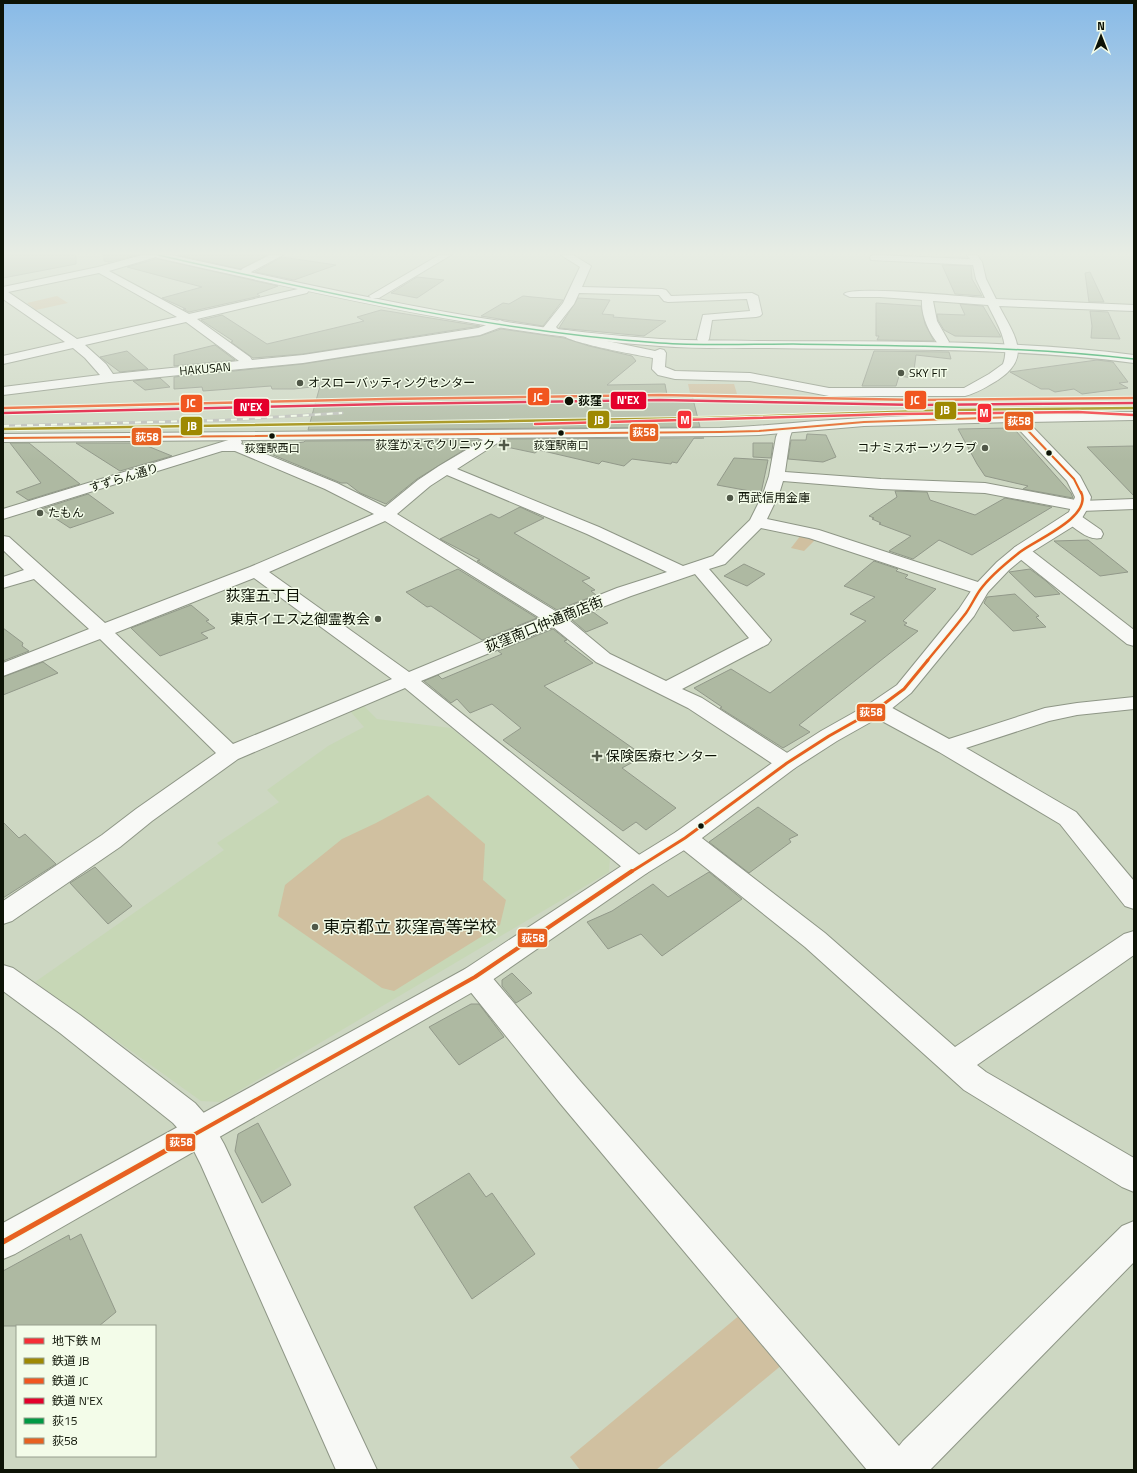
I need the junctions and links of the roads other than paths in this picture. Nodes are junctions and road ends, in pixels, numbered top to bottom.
1 (46, 324) edge
2 (163, 324) edge
3 (196, 324) edge
4 (500, 324) joint
5 (519, 324) edge
6 (555, 324) edge
7 (706, 324) edge
8 (933, 324) edge
9 (1001, 324) edge
10 (557, 331) junction
11 (703, 339) junction
12 (943, 342) junction
13 (76, 344) junction
14 (1011, 346) junction
15 (1134, 353) edge
16 (1134, 359) edge
17 (3, 360) edge
18 (242, 365) junction
19 (109, 378) junction
20 (3, 391) edge
21 (1134, 416) edge
22 (1015, 417) junction
23 (786, 428) junction
24 (483, 435) junction
25 (242, 436) junction
26 (3, 438) edge
27 (221, 447) junction
28 (444, 469) junction
29 (777, 476) junction
30 (1134, 504) edge
31 (1076, 512) junction
32 (3, 514) edge
33 (386, 515) junction
34 (757, 522) junction
35 (1095, 534) dead end
36 (3, 541) edge
37 (1021, 551) junction
38 (690, 569) junction
39 (256, 571) junction
40 (36, 572) junction
41 (3, 583) edge
42 (981, 589) junction
43 (555, 620) junction
44 (105, 634) junction
45 (1134, 640) edge
46 (3, 670) edge
47 (407, 680) junction
48 (665, 689) junction
49 (1134, 702) edge
50 (878, 709) junction
51 (947, 747) junction
52 (230, 754) junction
53 (787, 763) junction
54 (685, 838) junction
55 (638, 867) junction
56 (1134, 899) edge
57 (3, 914) edge
58 (1134, 941) edge
59 (3, 976) edge
60 (475, 977) junction
61 (954, 1064) junction
62 (200, 1131) junction
63 (1134, 1176) edge
64 (1134, 1238) edge
65 (3, 1242) edge
66 (357, 1470) edge
67 (893, 1470) edge
68 (907, 1470) edge

1 - 13 street
2 - 13 street
3 - 18 street
4 - 10 street
4 - 18 street, HAKUSAN
5 - 10 street
6 - 10 street
7 - 11 street
8 - 12 street
9 - 14 street
10 - 11 street
10 - 14 street
10 - 14 street
11 - 12 street
12 - 14 street
13 - 17 street
13 - 19 street
14 - 15 street
14 - 16 street
18 - 19 street, HAKUSAN
19 - 20 street, HAKUSAN
21 - 22 street
22 - 23 street
22 - 31 street
23 - 24 street
23 - 29 street, 荻窪南口仲通商店街
24 - 25 street
24 - 28 street
25 - 26 street
25 - 27 street, すずらん通り
27 - 32 street, すずらん通り
27 - 33 street
28 - 33 street
28 - 38 street
29 - 31 street
29 - 34 street, 荻窪南口仲通商店街
30 - 31 street
31 - 35 street
31 - 37 street
33 - 39 street
33 - 43 street
34 - 38 street, 荻窪南口仲通商店街
34 - 42 street
36 - 40 street
37 - 42 street
37 - 45 street
38 - 43 street, 荻窪南口仲通商店街
38 - 48 street
39 - 44 street
39 - 47 street
40 - 41 street
40 - 44 street
42 - 50 street
43 - 47 street, 荻窪南口仲通商店街
43 - 48 street
44 - 46 street
44 - 52 street
47 - 52 street, 荻窪南口仲通商店街
47 - 55 street
48 - 53 street
49 - 51 street
50 - 51 street
50 - 53 street
51 - 56 street
52 - 57 street, 荻窪南口仲通商店街
53 - 54 street
54 - 55 street
54 - 61 street
55 - 60 street
58 - 61 street
59 - 62 street
60 - 62 street
60 - 67 street
61 - 63 street
62 - 65 street
62 - 66 street
64 - 68 street

